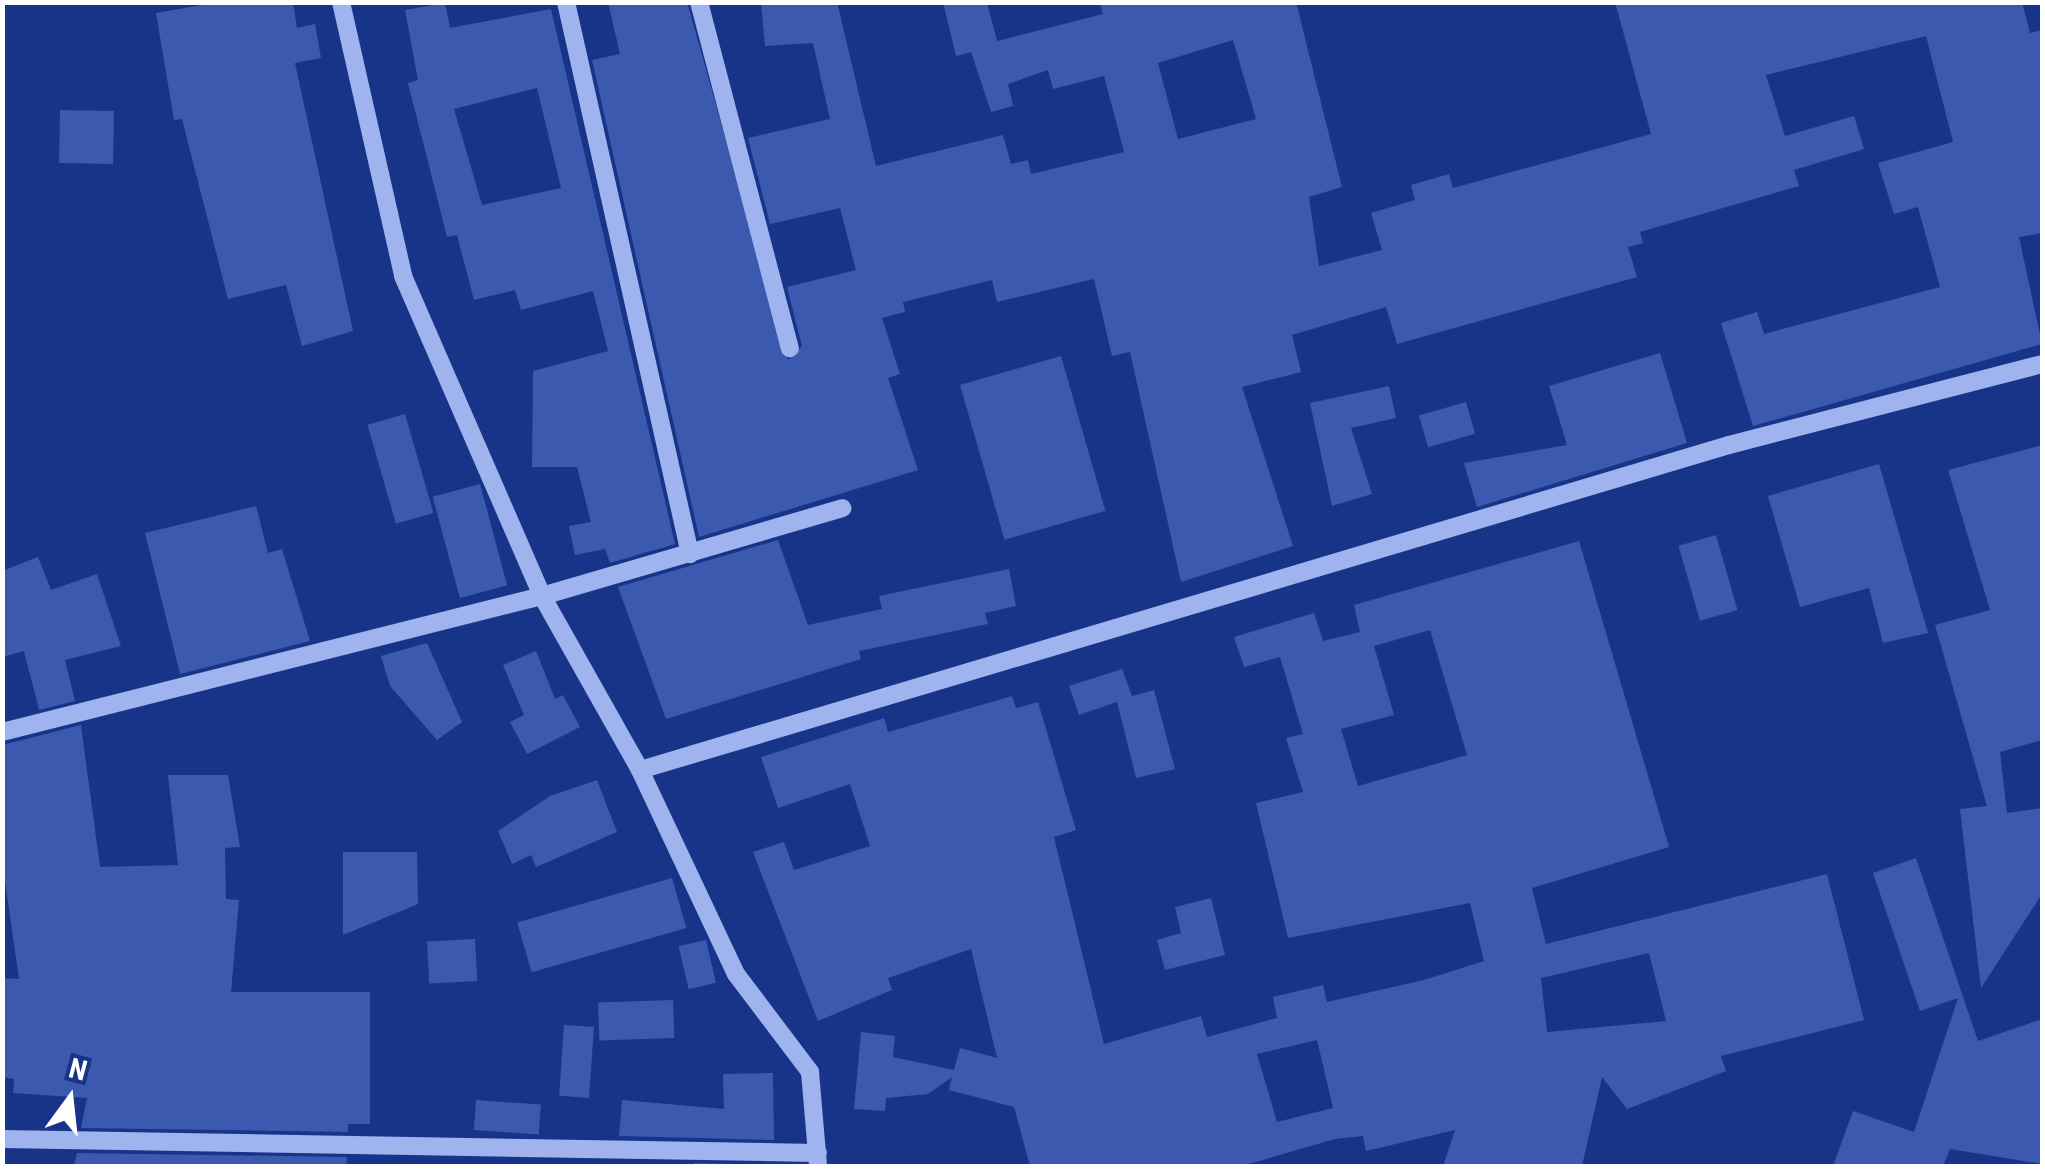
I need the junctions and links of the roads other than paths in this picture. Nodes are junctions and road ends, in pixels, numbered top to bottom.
1 (341, 2) edge
2 (566, 2) edge
3 (699, 2) edge
4 (790, 348) dead end
5 (2042, 364) edge
6 (842, 508) dead end
7 (690, 554) junction
8 (542, 596) junction
9 (2, 732) edge
10 (640, 770) junction
11 (2, 1138) edge
12 (818, 1160) edge

1 - 8 street
2 - 7 street
3 - 4 street
5 - 10 street
6 - 7 street
7 - 8 street
8 - 9 street
8 - 10 street
10 - 12 street
11 - 12 street

